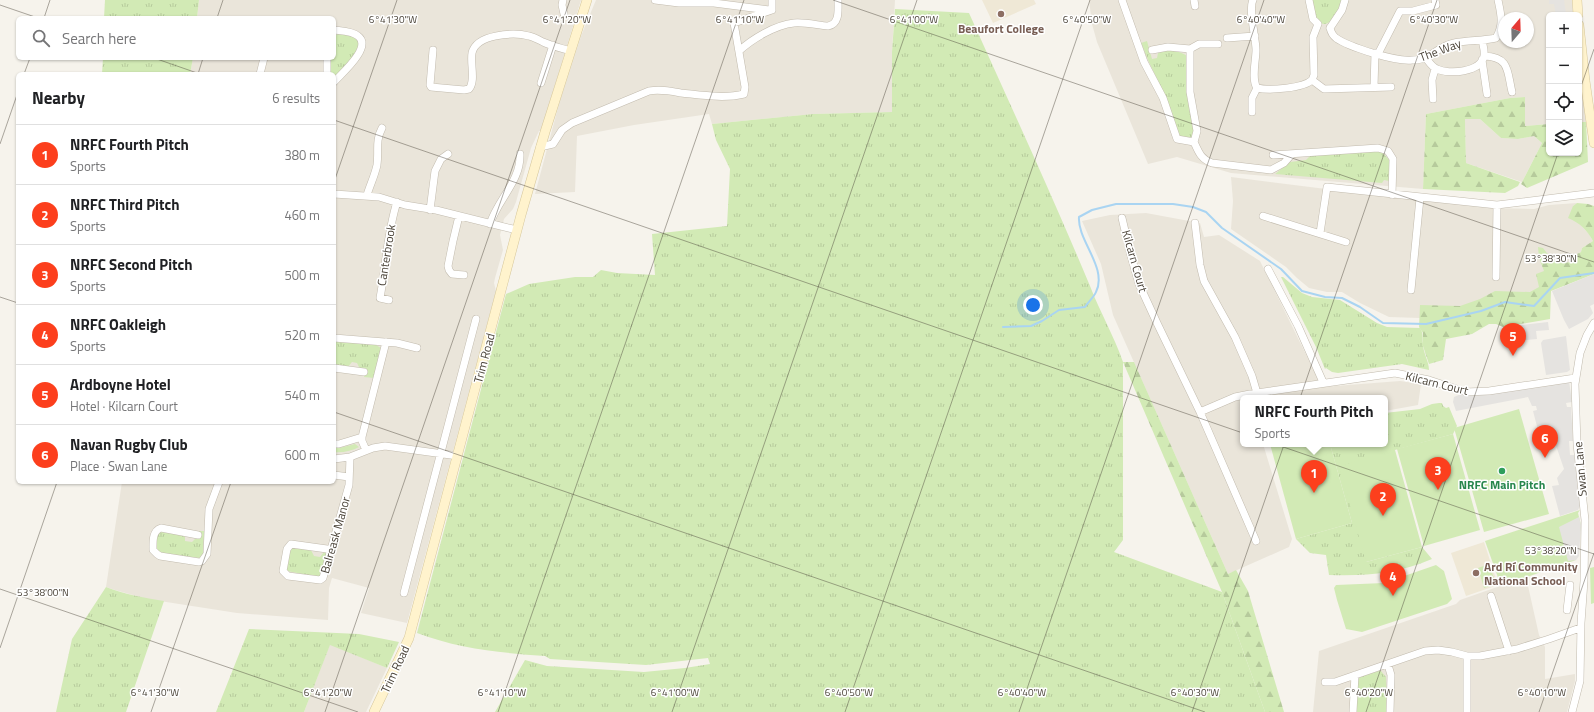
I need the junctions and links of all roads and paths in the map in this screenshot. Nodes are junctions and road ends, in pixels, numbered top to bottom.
1 (564, 0) edge
2 (587, 0) edge
3 (655, 0) edge
4 (772, 0) edge
5 (838, 0) edge
6 (1122, 0) edge
7 (1253, 0) edge
8 (1309, 0) edge
9 (1345, 0) edge
10 (1435, 0) edge
11 (1498, 0) edge
12 (1577, 0) edge
13 (706, 1) edge
14 (772, 10) junction
15 (1578, 12) edge
16 (564, 14) dead end
17 (1318, 24) junction
18 (1330, 28) junction
19 (336, 30) edge
20 (1255, 36) junction
21 (1227, 38) dead end
22 (1482, 40) junction
23 (1218, 44) dead end
24 (553, 46) junction
25 (1581, 48) edge
26 (1190, 49) junction
27 (433, 50) dead end
28 (1152, 50) dead end
29 (570, 51) junction
30 (739, 51) junction
31 (1376, 53) junction
32 (1426, 58) junction
33 (1483, 58) junction
34 (264, 60) edge
35 (327, 60) edge
36 (1435, 69) junction
37 (260, 72) edge
38 (327, 72) edge
39 (336, 80) edge
40 (1312, 80) junction
41 (541, 84) dead end
42 (1374, 87) junction
43 (1391, 87) dead end
44 (1257, 88) junction
45 (1512, 92) dead end
46 (1487, 94) dead end
47 (1432, 99) dead end
48 (1252, 112) dead end
49 (382, 128) dead end
50 (1194, 142) junction
51 (1594, 143) edge
52 (540, 147) junction
53 (448, 154) dead end
54 (520, 154) dead end
55 (1292, 154) junction
56 (1273, 156) dead end
57 (1594, 193) edge
58 (336, 194) edge
59 (1392, 194) junction
60 (367, 195) junction
61 (1420, 198) junction
62 (397, 202) junction
63 (1497, 206) junction
64 (430, 210) junction
65 (459, 216) junction
66 (1263, 216) dead end
67 (1122, 218) dead end
68 (1195, 223) dead end
69 (490, 224) junction
70 (517, 230) junction
71 (1320, 233) junction
72 (1346, 242) dead end
73 (1268, 269) dead end
74 (464, 275) dead end
75 (1496, 278) dead end
76 (1410, 290) dead end
77 (389, 300) dead end
78 (476, 320) dead end
79 (1594, 324) edge
80 (336, 338) edge
81 (386, 342) junction
82 (417, 348) dead end
83 (336, 368) edge
84 (364, 372) dead end
85 (1575, 378) junction
86 (1323, 382) junction
87 (1257, 393) junction
88 (1246, 395) edge
89 (1240, 396) edge
90 (1200, 412) junction
91 (362, 437) junction
92 (336, 444) edge
93 (366, 450) junction
94 (441, 454) junction
95 (458, 456) junction
96 (350, 457) junction
97 (336, 459) edge
98 (336, 475) edge
99 (349, 477) junction
100 (217, 484) edge
101 (198, 535) dead end
102 (1256, 542) dead end
103 (327, 549) dead end
104 (1570, 586) dead end
105 (404, 593) dead end
106 (1491, 596) dead end
107 (1568, 598) junction
108 (1582, 599) junction
109 (1568, 610) dead end
110 (1580, 628) junction
111 (1509, 650) junction
112 (1467, 656) junction
113 (1388, 665) junction
114 (1355, 675) junction
115 (1325, 682) dead end
116 (374, 712) edge
117 (1353, 712) edge
118 (1390, 712) edge
119 (1467, 712) edge
120 (1572, 712) edge

1 - 16 street
2 - 29 main road, Trim Road
3 - 13 street
4 - 14 street
5 - 30 street
6 - 50 street
7 - 20 street
8 - 17 street
9 - 18 street
10 - 31 street
11 - 22 street, The Way
12 - 15 main road
13 - 14 street
14 - 30 street
17 - 18 street
17 - 40 street
18 - 31 street, The Way
19 - 39 street
20 - 21 street
20 - 44 street
22 - 32 street, The Way
22 - 33 street
23 - 26 street
24 - 27 street
24 - 29 street
24 - 41 street
25 - 51 main road
26 - 28 street
26 - 50 street
29 - 52 main road, Trim Road
30 - 52 street
31 - 32 street, The Way
31 - 42 street
32 - 36 street
33 - 36 street
33 - 45 street
33 - 46 street
34 - 37 street
35 - 38 street
36 - 47 street
40 - 42 street
40 - 44 street
42 - 43 street
44 - 48 street
49 - 60 street
50 - 55 street
52 - 70 main road, Trim Road
53 - 64 street
54 - 69 street
55 - 56 street
55 - 59 street
57 - 63 street
58 - 60 street
59 - 61 street
59 - 71 street
60 - 62 street
61 - 63 street
61 - 76 street
62 - 64 street
62 - 77 street, Canterbrook
63 - 75 street
64 - 65 street
65 - 69 street
65 - 74 street
66 - 71 street
67 - 90 street, Kilcarn Court
68 - 87 street
69 - 70 street
70 - 95 main road, Trim Road
71 - 72 street
73 - 86 street
78 - 94 street
79 - 85 street, Swan Lane
80 - 81 street
81 - 82 street
81 - 91 street
83 - 84 street
85 - 86 street, Kilcarn Court
85 - 108 street, Swan Lane
86 - 87 street, Kilcarn Court
87 - 88 street, Kilcarn Court
89 - 90 street, Kilcarn Court
90 - 102 street, Kilcarn Court
91 - 92 street
91 - 93 street
93 - 94 street
93 - 96 street
94 - 95 street
94 - 105 street
95 - 116 main road, Trim Road
96 - 97 street
96 - 99 street, Balreask Manor
98 - 99 street
99 - 103 street, Balreask Manor
100 - 101 street
104 - 107 street
106 - 111 street
107 - 108 street
107 - 109 street
108 - 110 street, Swan Lane
110 - 111 street
110 - 120 street, Swan Lane
111 - 112 street
112 - 113 street
112 - 119 street
113 - 114 street
113 - 118 street
114 - 115 street
114 - 117 street

